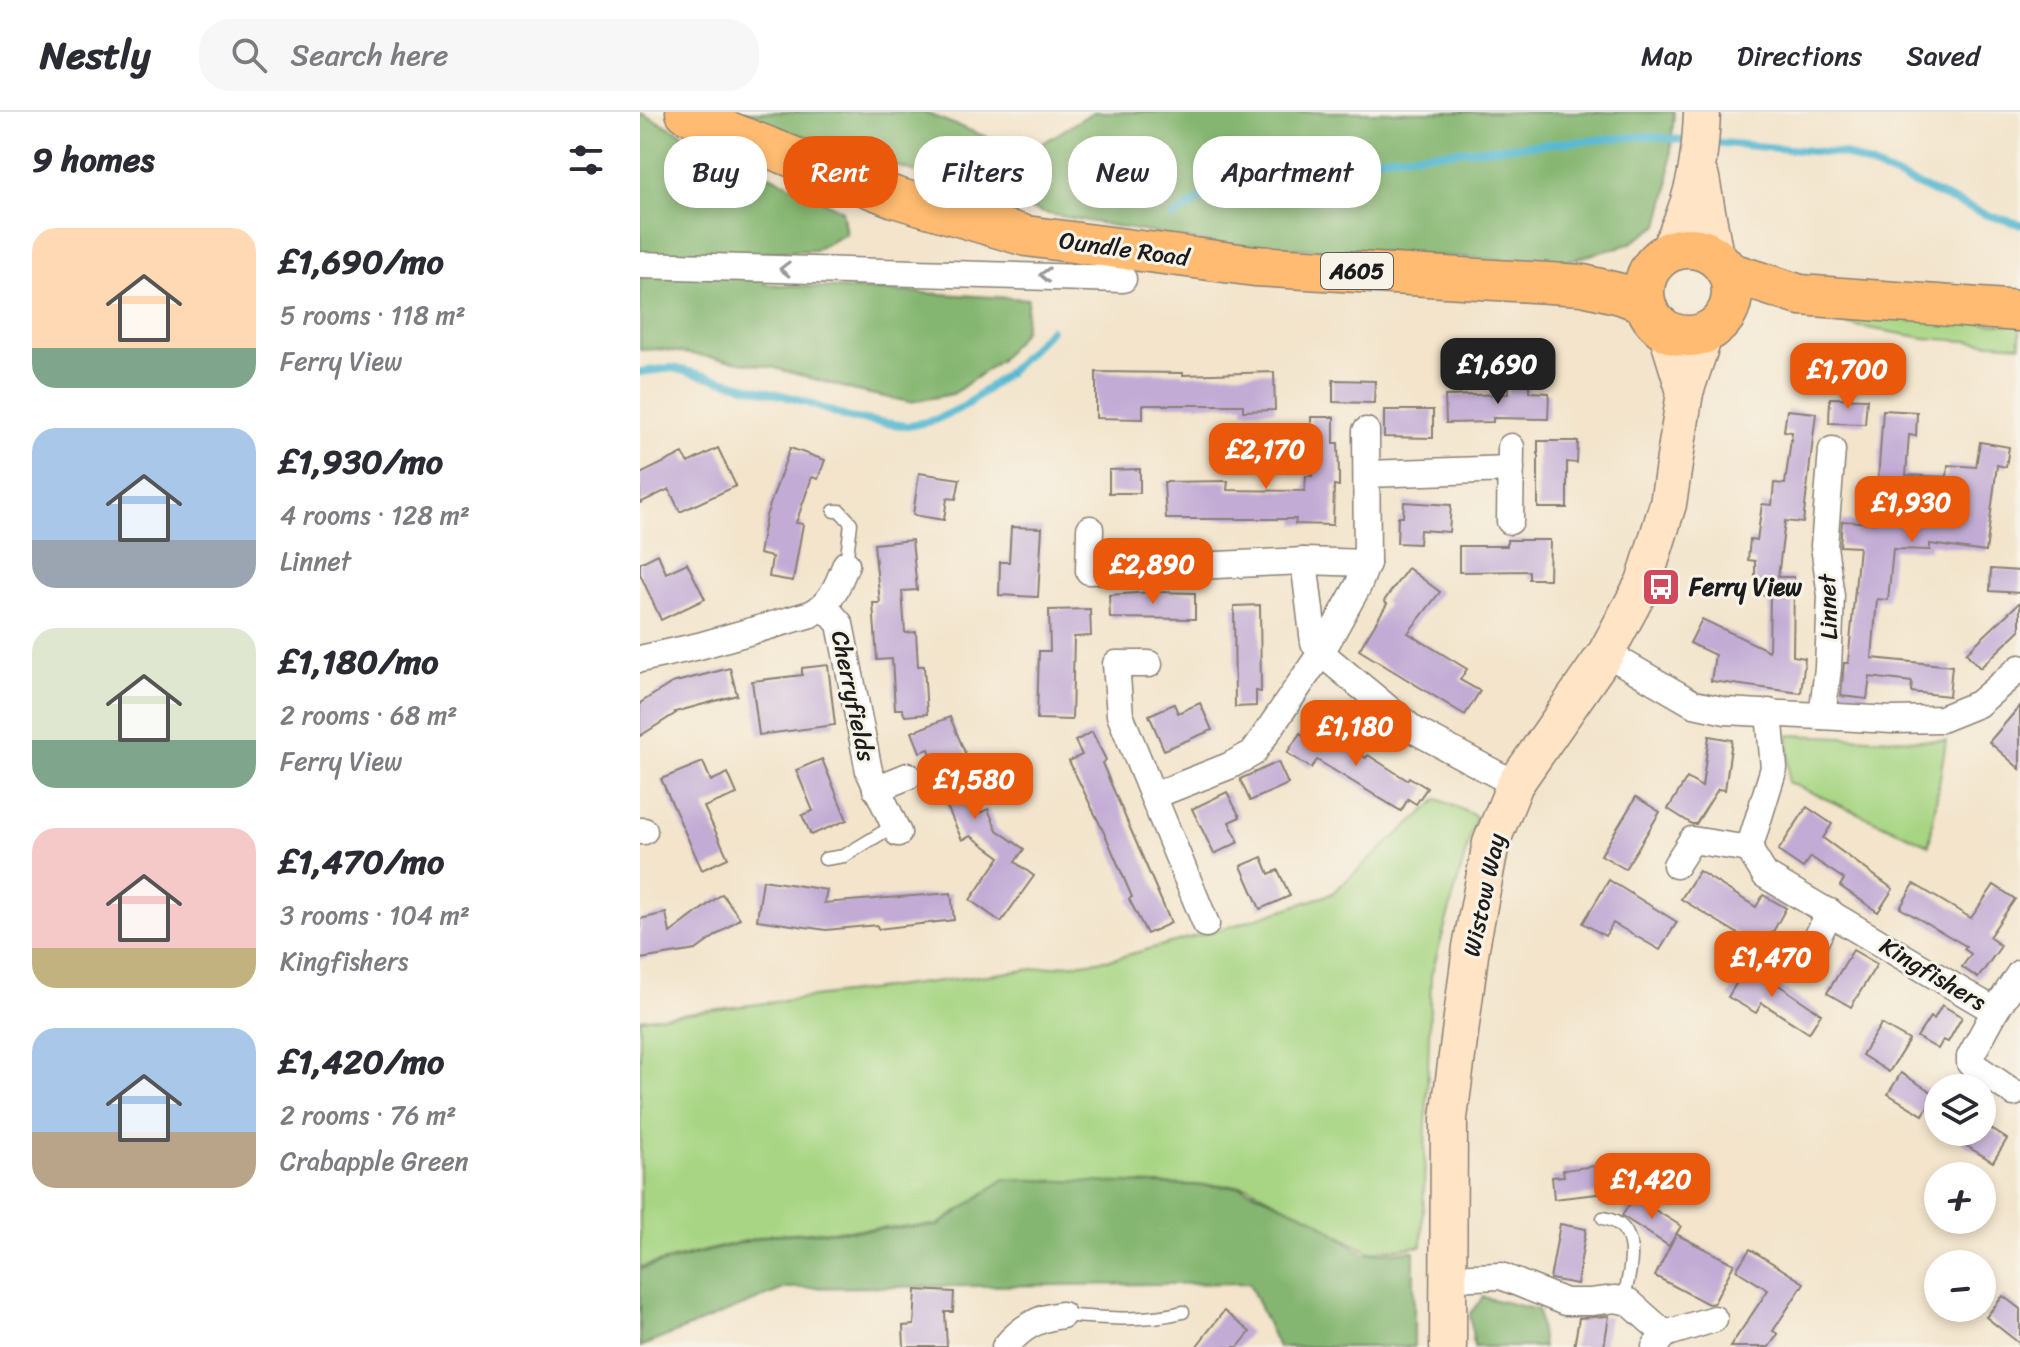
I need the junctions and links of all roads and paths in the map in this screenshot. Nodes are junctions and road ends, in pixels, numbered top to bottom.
1 (686, 112) edge
2 (1702, 120) edge
3 (1699, 168) junction
4 (1722, 264) junction
5 (640, 265) edge
6 (1125, 274) junction
7 (1657, 288) junction
8 (1800, 295) junction
9 (2020, 311) edge
10 (1715, 326) junction
11 (1685, 392) junction
12 (1366, 431) dead end
13 (1832, 450) dead end
14 (1367, 474) junction
15 (834, 511) dead end
16 (1510, 521) dead end
17 (1090, 529) dead end
18 (1304, 561) junction
19 (1367, 563) junction
20 (846, 564) joint
21 (825, 607) junction
22 (1321, 653) junction
23 (1606, 653) junction
24 (640, 659) edge
25 (1149, 664) dead end
26 (2020, 668) edge
27 (1769, 712) junction
28 (1822, 716) junction
29 (908, 776) dead end
30 (1515, 784) junction
31 (876, 789) junction
32 (1153, 796) junction
33 (896, 829) joint
34 (1749, 849) junction
35 (825, 859) dead end
36 (1676, 865) dead end
37 (1830, 912) junction
38 (1206, 924) dead end
39 (1808, 955) dead end
40 (2020, 973) edge
41 (1995, 1011) junction
42 (2014, 1093) dead end
43 (1603, 1218) dead end
44 (1446, 1278) junction
45 (1623, 1301) junction
46 (1183, 1312) dead end
47 (1062, 1315) joint
48 (1714, 1319) dead end
49 (1660, 1341) edge
50 (1005, 1347) edge
51 (1448, 1347) edge

1 - 6 main road, Oundle Road / A605
2 - 3 street
3 - 4 street
3 - 7 street
4 - 7 main road
4 - 8 main road
4 - 10 main road
6 -> 5 street
6 - 7 main road, Oundle Road / A605
7 - 10 main road
7 - 11 street, Wistow Way
8 - 9 main road
8 - 10 main road
10 - 11 street, Wistow Way
11 - 23 street, Wistow Way
12 - 14 street
13 - 28 street, Linnet
14 - 16 street
14 - 19 street
15 - 20 lane
17 - 18 street
18 - 19 street
18 - 22 street
19 - 22 street
20 - 21 street, Cherryfields
21 - 24 street, Cherryfields
21 - 31 street, Cherryfields
22 - 30 street
22 - 32 street
23 - 27 street
23 - 30 street, Wistow Way
25 - 32 street
26 - 28 street
27 - 28 street
27 - 34 street
29 - 31 street, Cherryfields
30 - 44 street, Wistow Way
31 - 33 street, Cherryfields
32 - 38 street
33 - 35 lane
34 - 36 street
34 - 37 street, Kingfishers
37 - 39 street
37 - 41 street, Kingfishers
40 - 41 street, Kingfishers
41 - 42 street, Kingfishers
43 - 45 lane
44 - 45 street
44 - 51 street, Wistow Way
45 - 49 street
46 - 47 lane
47 - 50 street
48 - 49 street

